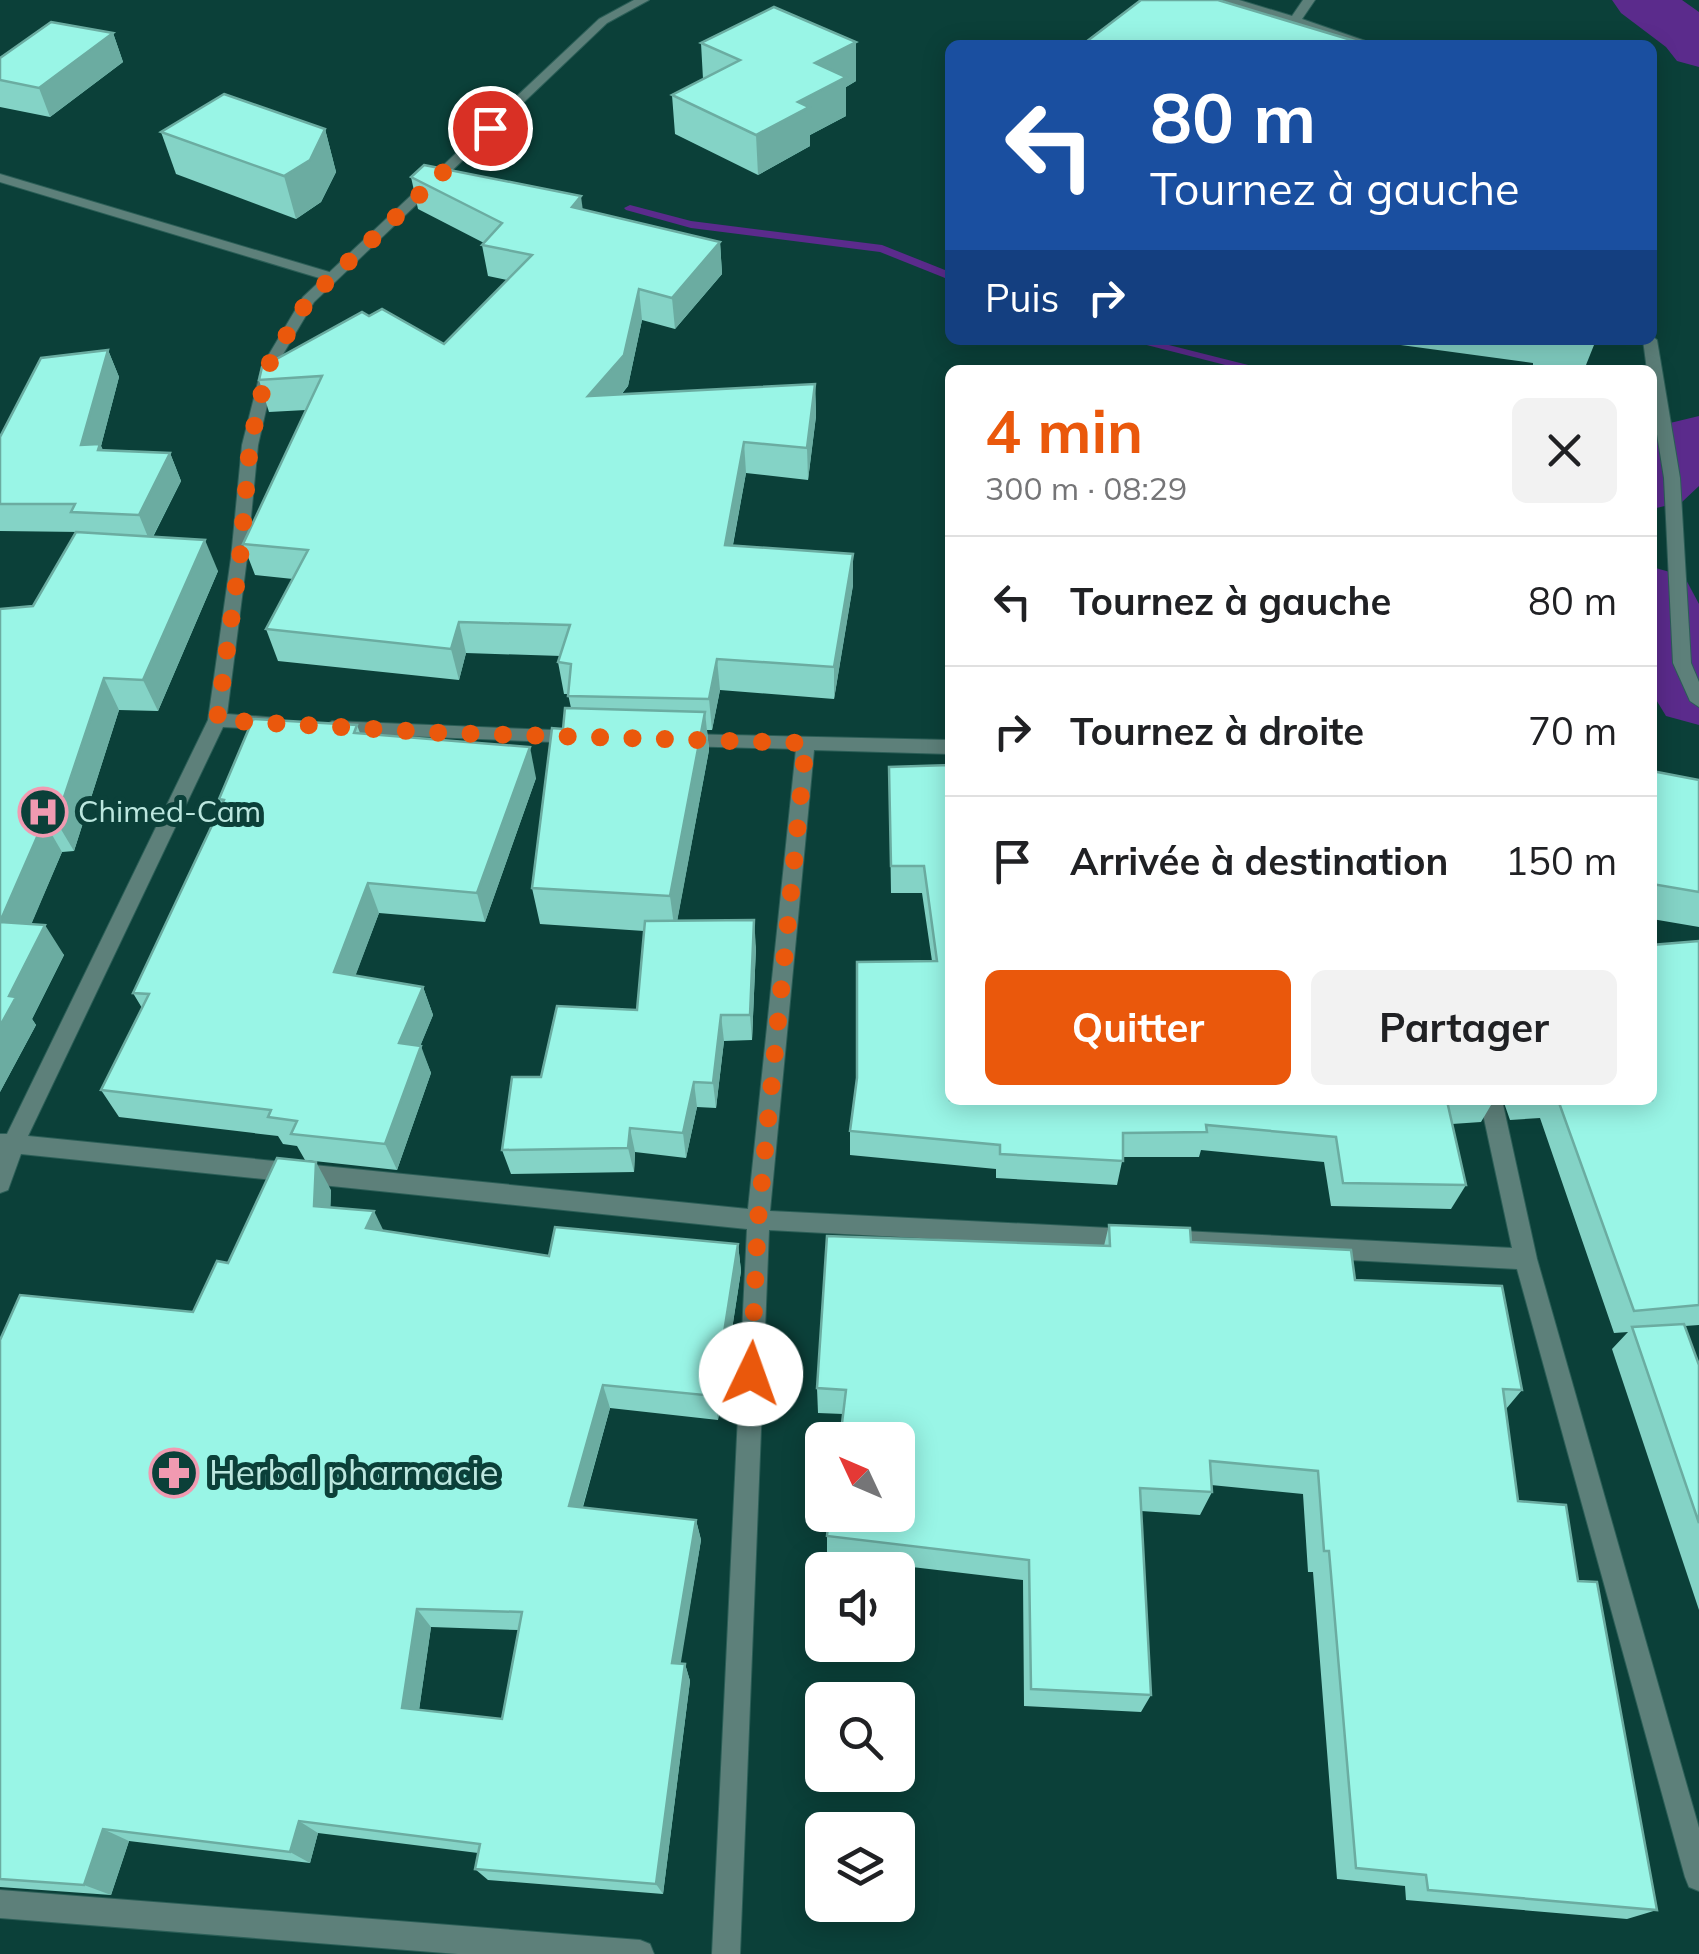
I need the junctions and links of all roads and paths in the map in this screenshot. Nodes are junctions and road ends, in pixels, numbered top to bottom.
1 (643, 0) edge
2 (1227, 0) edge
3 (1309, 0) edge
4 (1295, 21) junction
5 (1355, 40) edge
6 (0, 178) edge
7 (332, 277) junction
8 (1657, 384) edge
9 (1699, 701) edge
10 (217, 720) junction
11 (593, 738) edge
12 (668, 740) edge
13 (806, 743) junction
14 (945, 746) edge
15 (1492, 1105) edge
16 (7, 1144) edge
17 (0, 1183) edge
18 (758, 1220) junction
19 (1526, 1259) junction
20 (1699, 1877) edge
21 (0, 1904) edge
22 (640, 1954) edge
23 (726, 1954) edge

1 - 7 street
2 - 4 street
3 - 4 street
4 - 5 street
6 - 7 street
7 - 10 street
8 - 9 street
10 - 11 street
10 - 16 street
12 - 13 street
13 - 14 street
13 - 18 street
15 - 19 street
16 - 17 street
16 - 18 street
18 - 19 street
18 - 23 street
19 - 20 street
21 - 22 street

